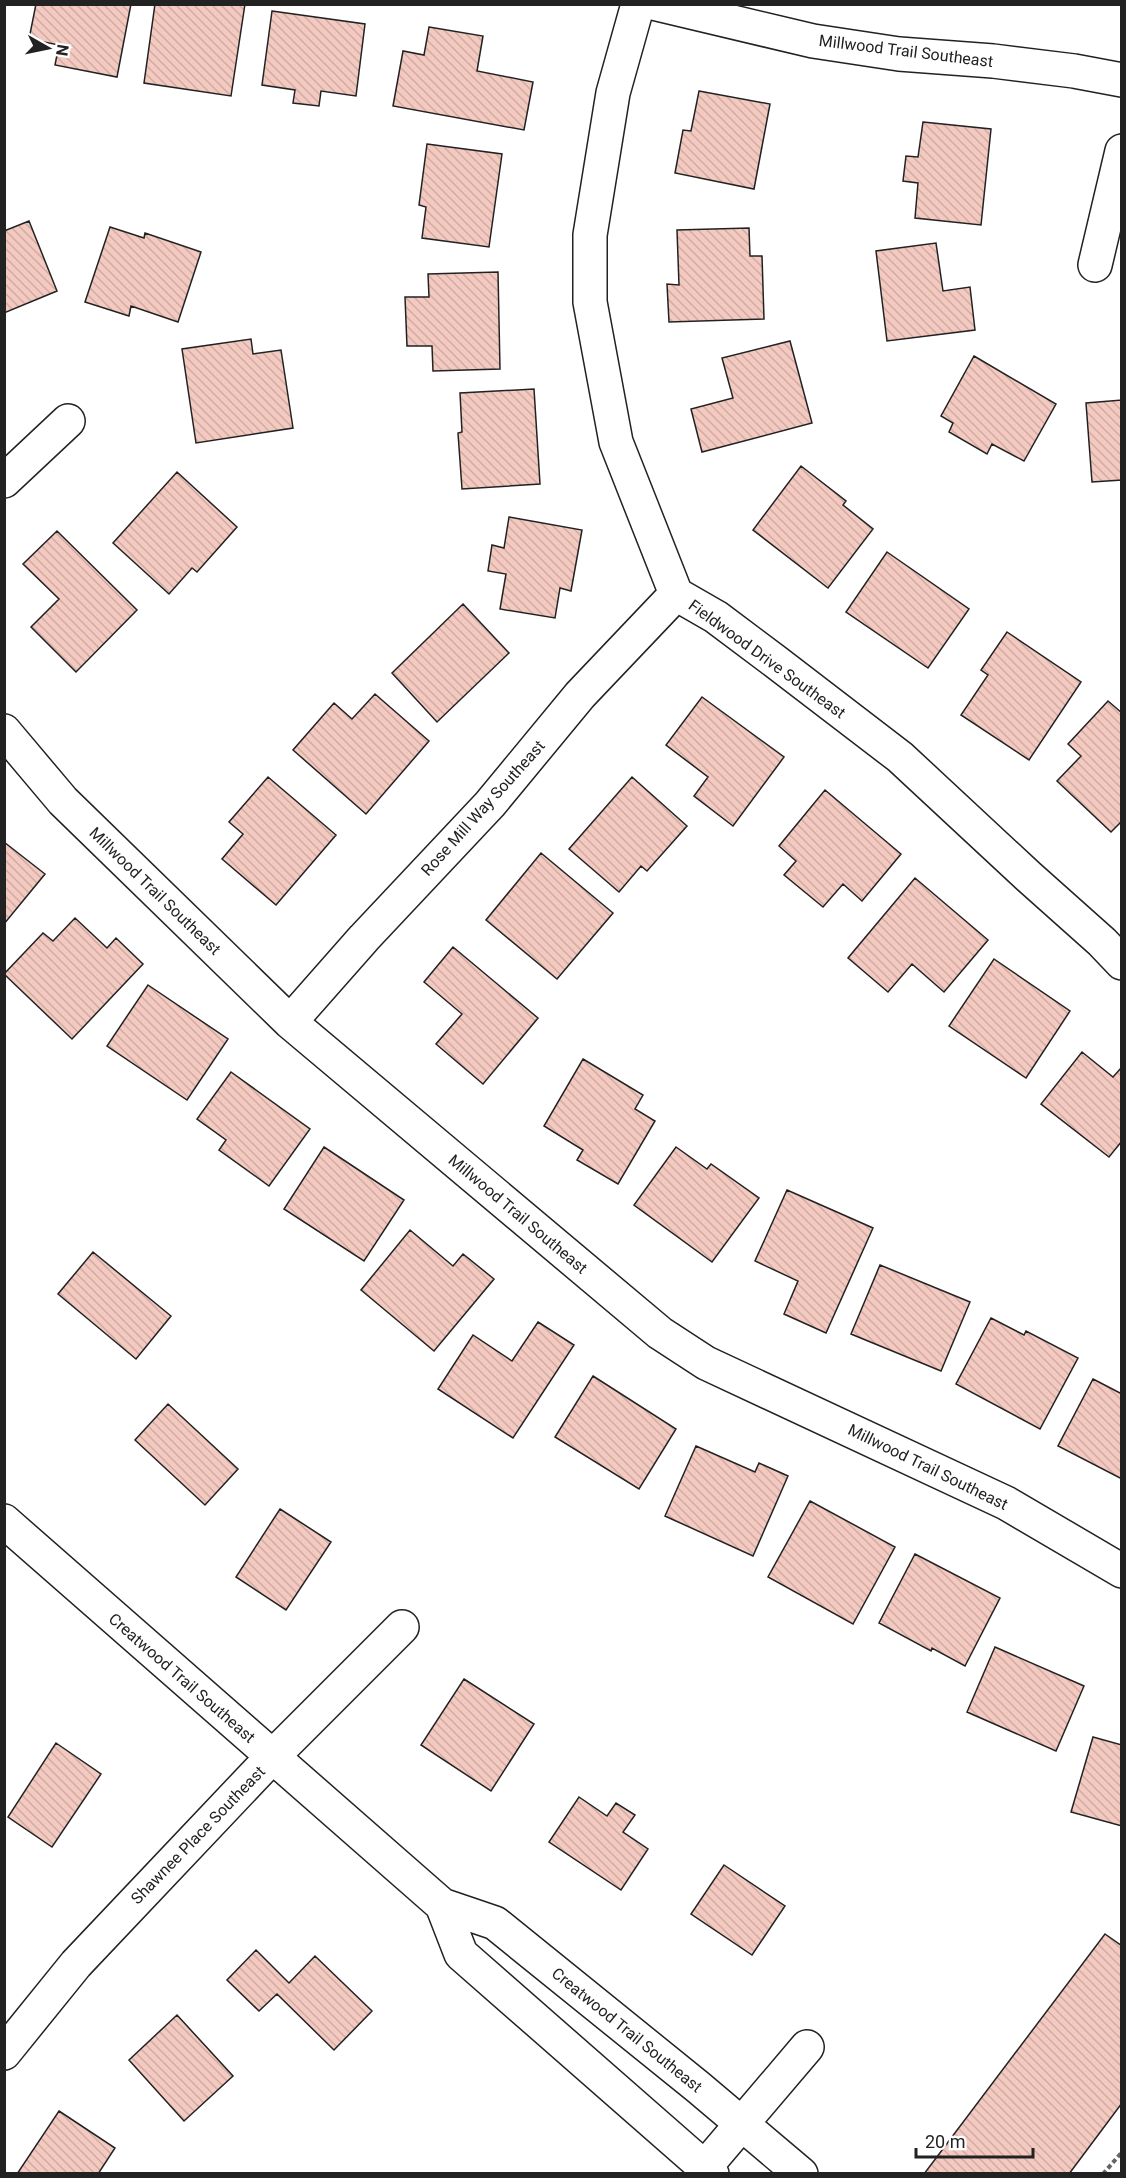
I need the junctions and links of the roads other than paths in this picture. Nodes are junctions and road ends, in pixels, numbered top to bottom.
1 (638, 4) edge
2 (657, 4) edge
3 (1122, 80) edge
4 (1122, 151) edge
5 (1095, 265) dead end
6 (68, 422) dead end
7 (4, 481) edge
8 (676, 594) junction
9 (4, 732) edge
10 (1115, 943) edge
11 (290, 1022) junction
12 (4, 1521) edge
13 (1122, 1571) edge
14 (402, 1627) dead end
15 (272, 1757) junction
16 (442, 1905) junction
17 (807, 2047) dead end
18 (4, 2053) edge
19 (741, 2123) junction
20 (709, 2170) edge
21 (801, 2174) edge

1 - 8 street, Fieldwood Drive Southeast
2 - 3 street, Millwood Trail Southeast
4 - 5 street
6 - 7 street
8 - 10 street, Fieldwood Drive Southeast
8 - 11 street, Rose Mill Way Southeast
9 - 11 street, Millwood Trail Southeast
11 - 13 street, Millwood Trail Southeast
12 - 15 street, Creatwood Trail Southeast
14 - 15 street, Shawnee Place Southeast
15 - 16 street, Creatwood Trail Southeast
15 - 18 street, Shawnee Place Southeast
16 - 19 street, Creatwood Trail Southeast
16 - 20 street, Creatwood Trail Southeast
17 - 19 street
19 - 20 street
19 - 21 street, Creatwood Trail Southeast

